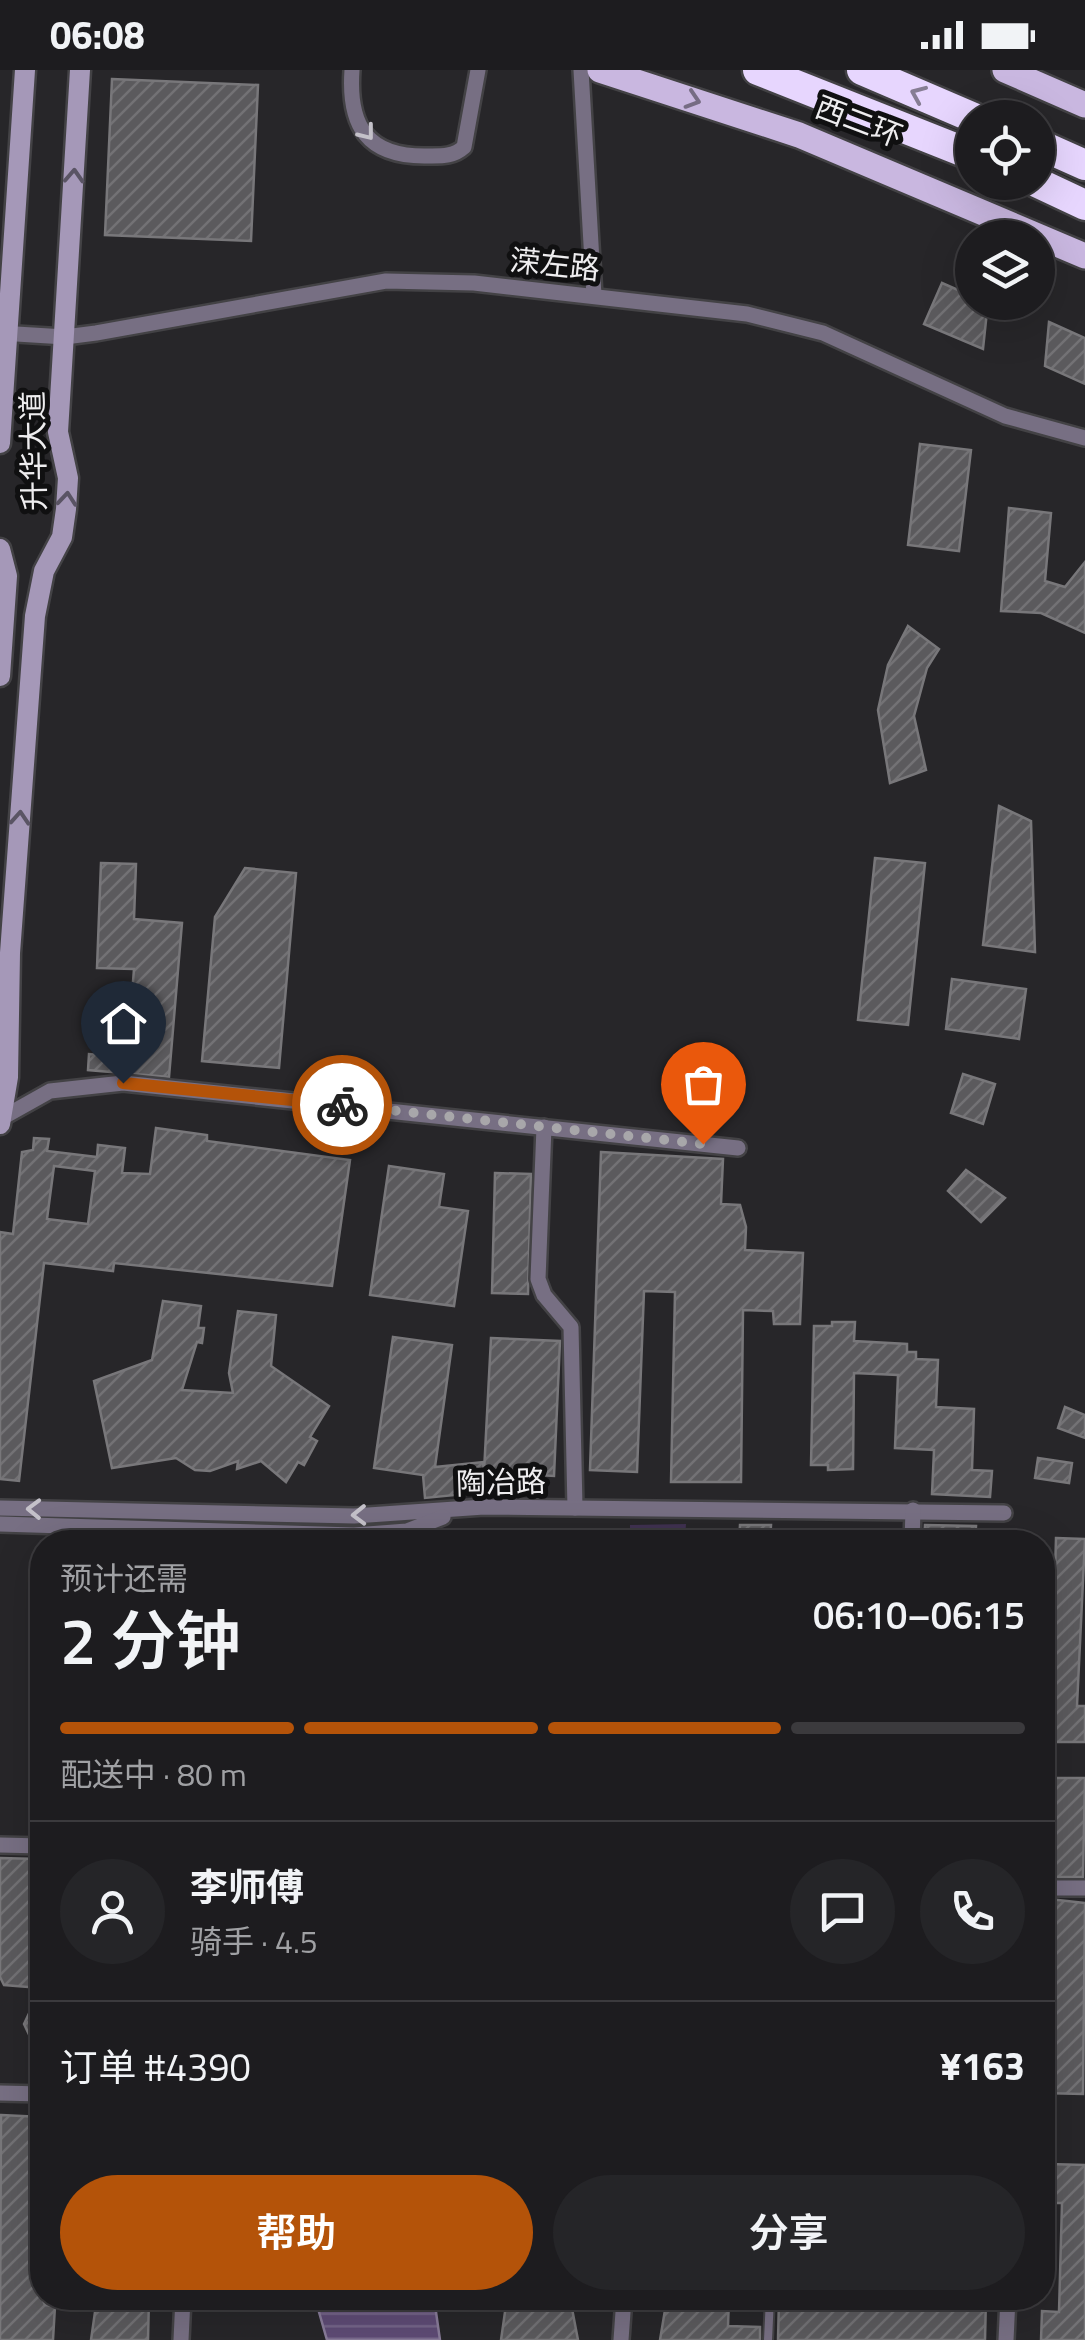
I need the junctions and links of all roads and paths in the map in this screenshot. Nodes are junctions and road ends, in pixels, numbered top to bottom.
1 (25, 70) edge
2 (80, 70) edge
3 (352, 70) edge
4 (478, 70) edge
5 (581, 70) edge
6 (600, 70) edge
7 (758, 70) edge
8 (862, 70) edge
9 (1005, 70) edge
10 (1085, 105) edge
11 (955, 110) edge
12 (955, 148) edge
13 (1055, 152) edge
14 (1085, 165) edge
15 (1055, 191) edge
16 (1085, 205) edge
17 (1085, 256) edge
18 (594, 296) junction
19 (4, 333) edge
20 (65, 337) junction
21 (2, 392) edge
22 (1085, 438) edge
23 (0, 443) edge
24 (0, 549) edge
25 (0, 676) edge
26 (1, 1120) edge
27 (544, 1127) junction
28 (738, 1148) dead end
29 (0, 1508) edge
30 (575, 1508) junction
31 (912, 1510) junction
32 (456, 1511) junction
33 (1004, 1513) dead end
34 (0, 1524) edge
35 (177, 1530) edge
36 (410, 1530) edge
37 (912, 1530) edge
38 (0, 1845) edge
39 (30, 1846) edge
40 (1055, 1888) edge
41 (1085, 1888) edge
42 (0, 2093) edge
43 (30, 2094) edge
44 (182, 2310) edge
45 (623, 2310) edge
46 (769, 2310) edge
47 (1007, 2310) edge
48 (181, 2340) edge
49 (621, 2340) edge
50 (768, 2340) edge
51 (1006, 2340) edge

1 - 19 street, 升华大道
20 -> 2 street, 升华大道
3 -> 4 street
5 - 18 street
6 -> 17 main road, 西二环
7 - 12 highway, 西二环
11 -> 8 highway, 西二环
9 - 10 main road
13 - 14 highway
15 - 16 highway
18 - 20 street, 溁左路
18 - 22 street, 溁左路
19 - 20 street, 溁左路
19 - 21 street, 升华大道
26 -> 20 street, 升华大道
21 - 23 street, 升华大道
24 - 25 street, 升华大道
26 - 27 street
27 - 28 street
27 - 30 street
32 -> 29 street, 陶冶路
30 - 31 street, 陶冶路
30 - 32 street, 陶冶路
31 - 33 street, 陶冶路
31 - 37 street
32 - 36 street
34 - 35 street
38 - 39 street
40 - 41 street
42 - 43 street
44 - 48 street
45 - 49 street
46 - 50 lane
47 - 51 street

